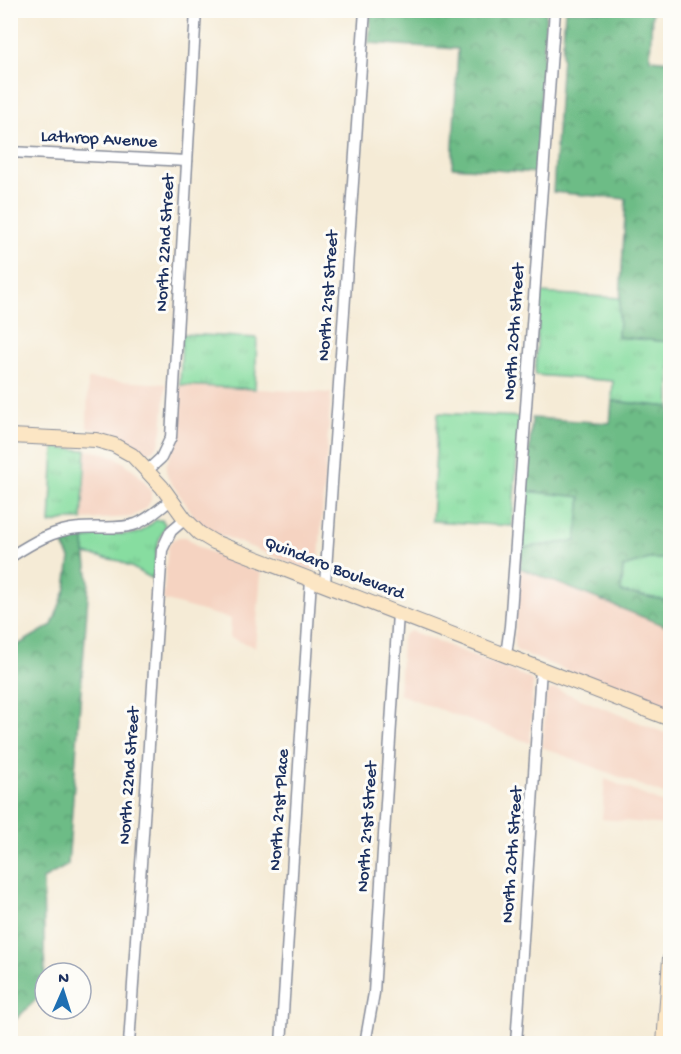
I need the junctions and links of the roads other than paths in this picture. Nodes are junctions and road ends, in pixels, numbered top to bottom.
1 (196, 10) edge
2 (365, 10) edge
3 (555, 10) edge
4 (10, 152) edge
5 (187, 161) junction
6 (10, 436) edge
7 (148, 470) junction
8 (171, 500) junction
9 (185, 519) junction
10 (10, 557) edge
11 (312, 579) junction
12 (325, 584) junction
13 (398, 613) junction
14 (506, 655) junction
15 (541, 669) junction
16 (670, 719) edge
17 (670, 958) edge
18 (129, 1044) edge
19 (281, 1044) edge
20 (365, 1044) edge
21 (516, 1044) edge
22 (664, 1044) edge

1 - 5 street, North 22nd Street
2 - 12 street, North 21st Street
3 - 14 street, North 20th Street
4 - 5 street, Lathrop Avenue
5 - 7 street, North 22nd Street
6 - 7 main road, Quindaro Boulevard
7 - 8 main road, Quindaro Boulevard
8 - 9 main road, Quindaro Boulevard
8 - 10 street
9 - 11 main road, Quindaro Boulevard
9 - 18 street, North 22nd Street
11 - 12 main road, Quindaro Boulevard
11 - 19 street, North 21st Place
12 - 13 main road, Quindaro Boulevard
13 - 14 main road, Quindaro Boulevard
13 - 20 street, North 21st Street
14 - 15 main road, Quindaro Boulevard
15 - 16 main road, Quindaro Boulevard
15 - 21 street, North 20th Street
17 - 22 main road

